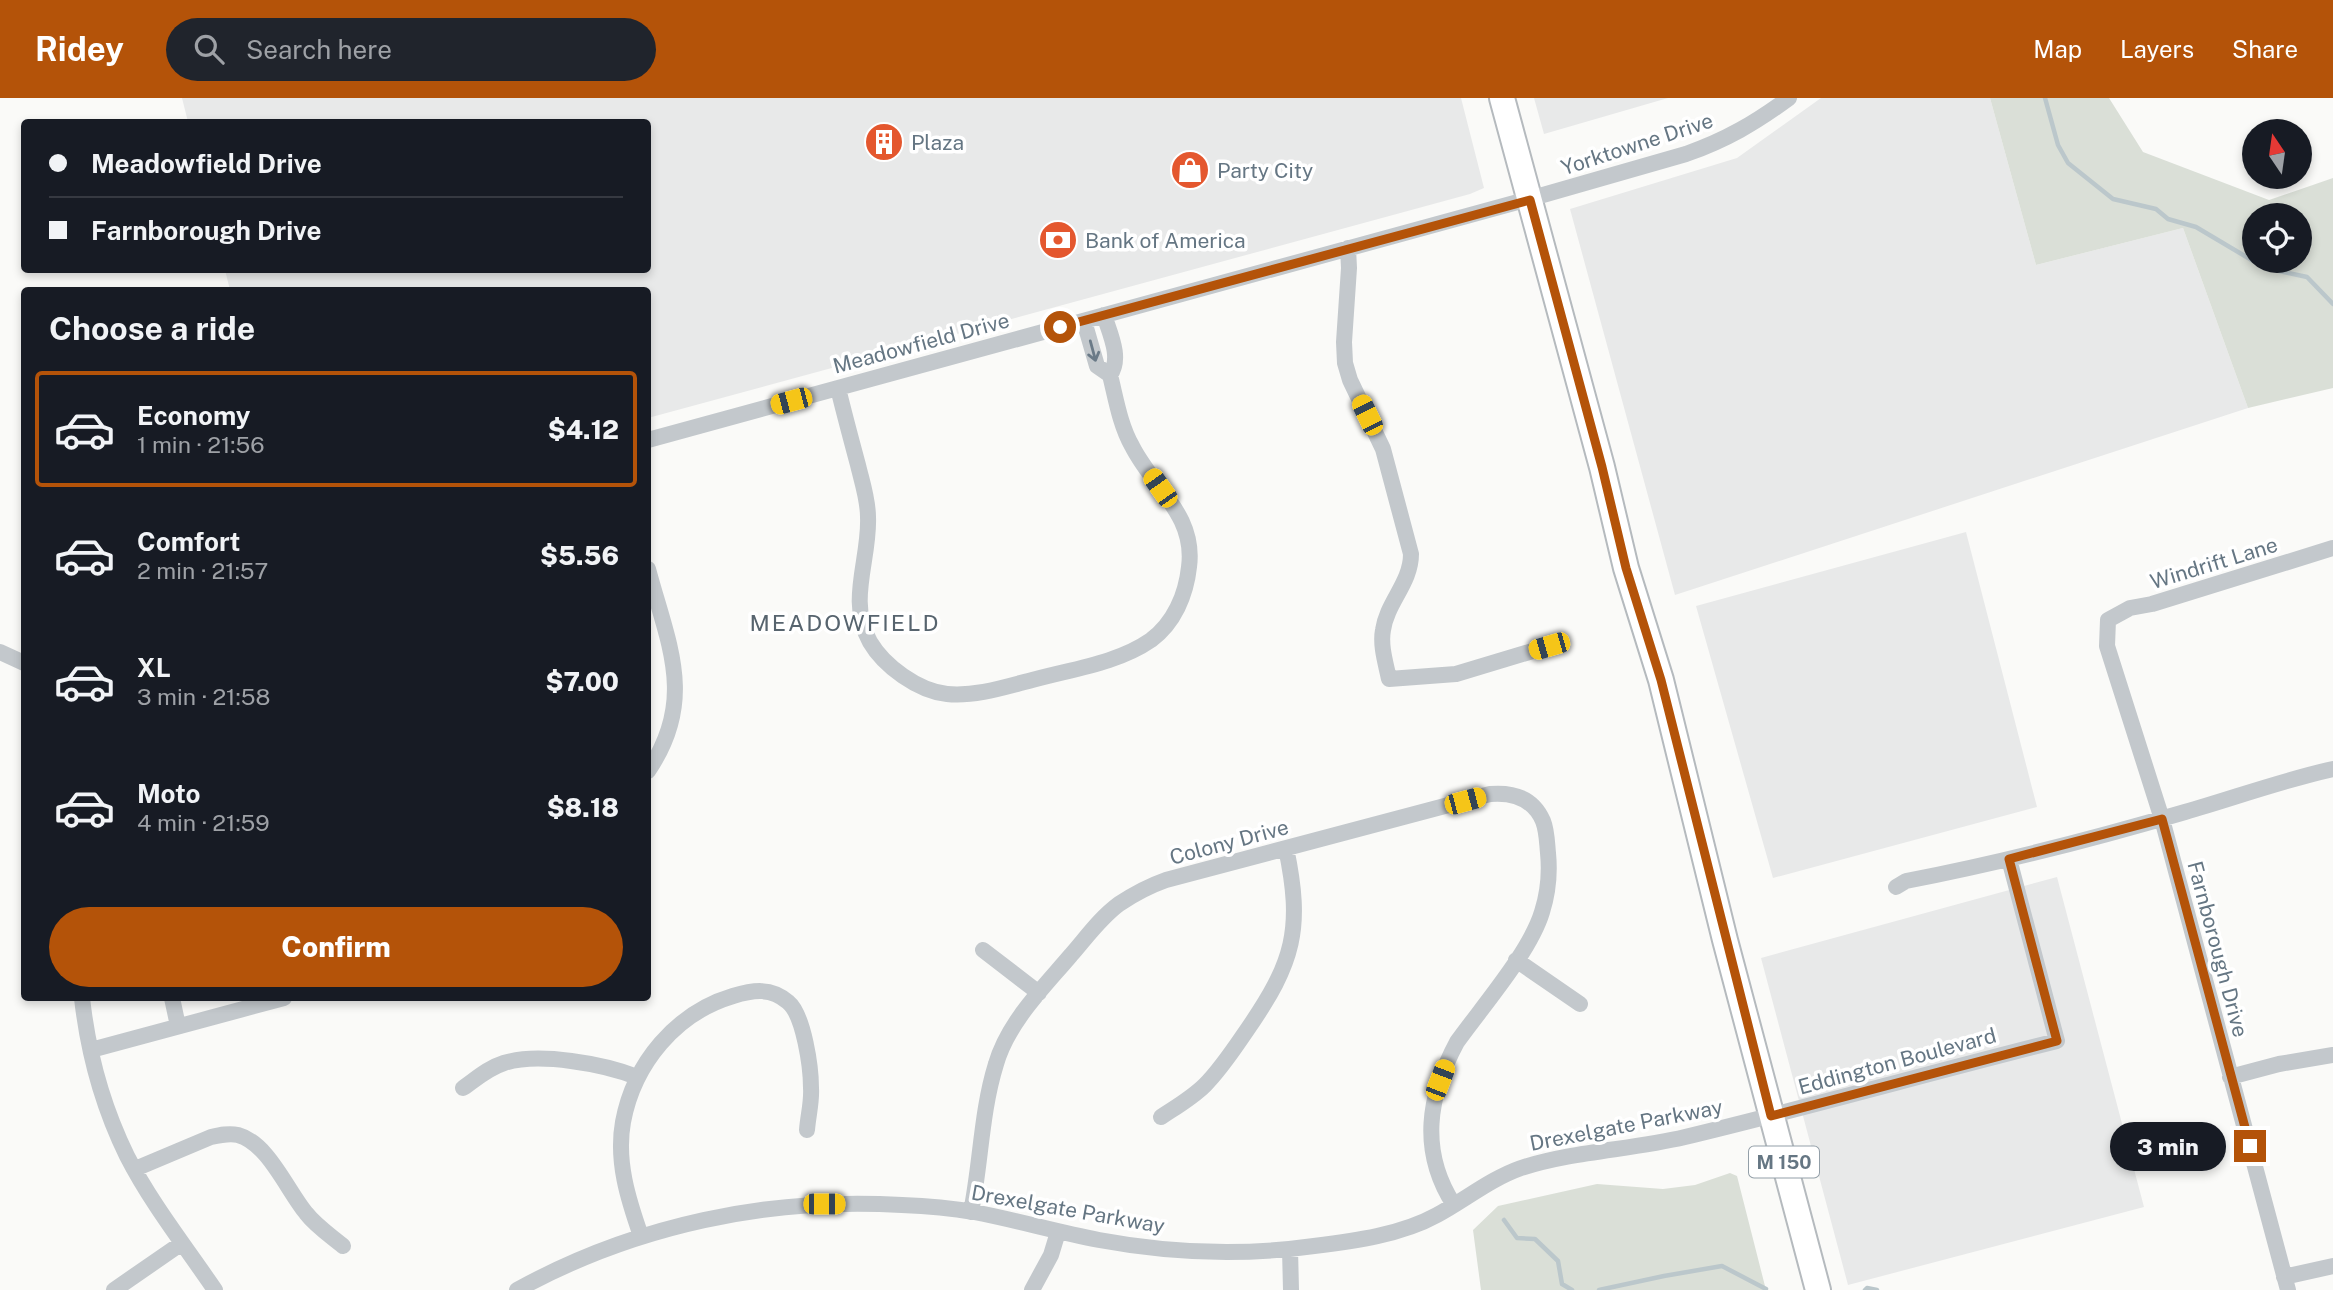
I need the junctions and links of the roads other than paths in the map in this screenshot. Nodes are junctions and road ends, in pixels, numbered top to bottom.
1 (1502, 98) edge
2 (1789, 98) edge
3 (1530, 200) junction
4 (1348, 248) junction
5 (1104, 315) junction
6 (1084, 321) junction
7 (1110, 375) junction
8 (838, 388) junction
9 (651, 439) edge
10 (2333, 548) edge
11 (651, 580) edge
12 (2108, 621) joint
13 (1549, 646) dead end
14 (0, 652) edge
15 (21, 662) edge
16 (651, 765) edge
17 (2333, 769) edge
18 (2162, 819) junction
19 (1286, 848) junction
20 (2009, 859) junction
21 (1896, 887) dead end
22 (983, 950) dead end
23 (1516, 960) junction
24 (1039, 993) junction
25 (82, 1001) edge
26 (173, 1001) edge
27 (273, 1001) edge
28 (1580, 1004) dead end
29 (178, 1026) junction
30 (90, 1050) junction
31 (2333, 1055) edge
32 (638, 1077) junction
33 (2230, 1077) junction
34 (463, 1088) dead end
35 (1771, 1116) junction
36 (1161, 1117) dead end
37 (807, 1130) dead end
38 (135, 1169) junction
39 (1454, 1205) junction
40 (971, 1212) junction
41 (1058, 1232) junction
42 (641, 1236) junction
43 (182, 1243) junction
44 (343, 1246) dead end
45 (1290, 1249) junction
46 (2333, 1266) edge
47 (2286, 1284) edge
48 (114, 1290) edge
49 (215, 1290) edge
50 (517, 1290) edge
51 (1032, 1290) edge
52 (1291, 1290) edge
53 (1818, 1290) edge

1 - 3 main road, M 150
2 - 3 street, Yorktowne Drive
3 - 4 street, Meadowfield Drive
3 - 35 main road, M 150
4 - 5 street, Meadowfield Drive
4 - 13 street
5 - 6 street, Meadowfield Drive
5 - 7 street
6 -> 7 street
6 - 8 street, Meadowfield Drive
7 - 8 street
8 - 9 street, Meadowfield Drive
10 - 12 street, Windrift Lane
11 - 16 street
12 - 18 street, Farnborough Drive
14 - 15 street
17 - 18 street
18 - 20 street
18 - 33 street, Farnborough Drive
19 - 23 street, Colony Drive
19 - 24 street, Colony Drive
19 - 36 street
20 - 21 street
20 - 35 street, Eddington Boulevard
22 - 24 street
23 - 28 street
23 - 39 street, Colony Drive
24 - 40 street, Colony Drive
25 - 30 street
26 - 29 street
27 - 29 street
29 - 30 street
30 - 38 street
31 - 33 street
32 - 34 street
32 - 37 street
32 - 42 street
33 - 47 street, Farnborough Drive
35 - 39 street, Drexelgate Parkway
35 - 53 main road, M 150
38 - 43 street
38 - 44 street
39 - 45 street, Drexelgate Parkway
40 - 41 street, Drexelgate Parkway
40 - 42 street, Drexelgate Parkway
41 - 45 street, Drexelgate Parkway
41 - 51 street
42 - 50 street, Drexelgate Parkway
43 - 48 street
43 - 49 street
45 - 52 street
46 - 47 street

